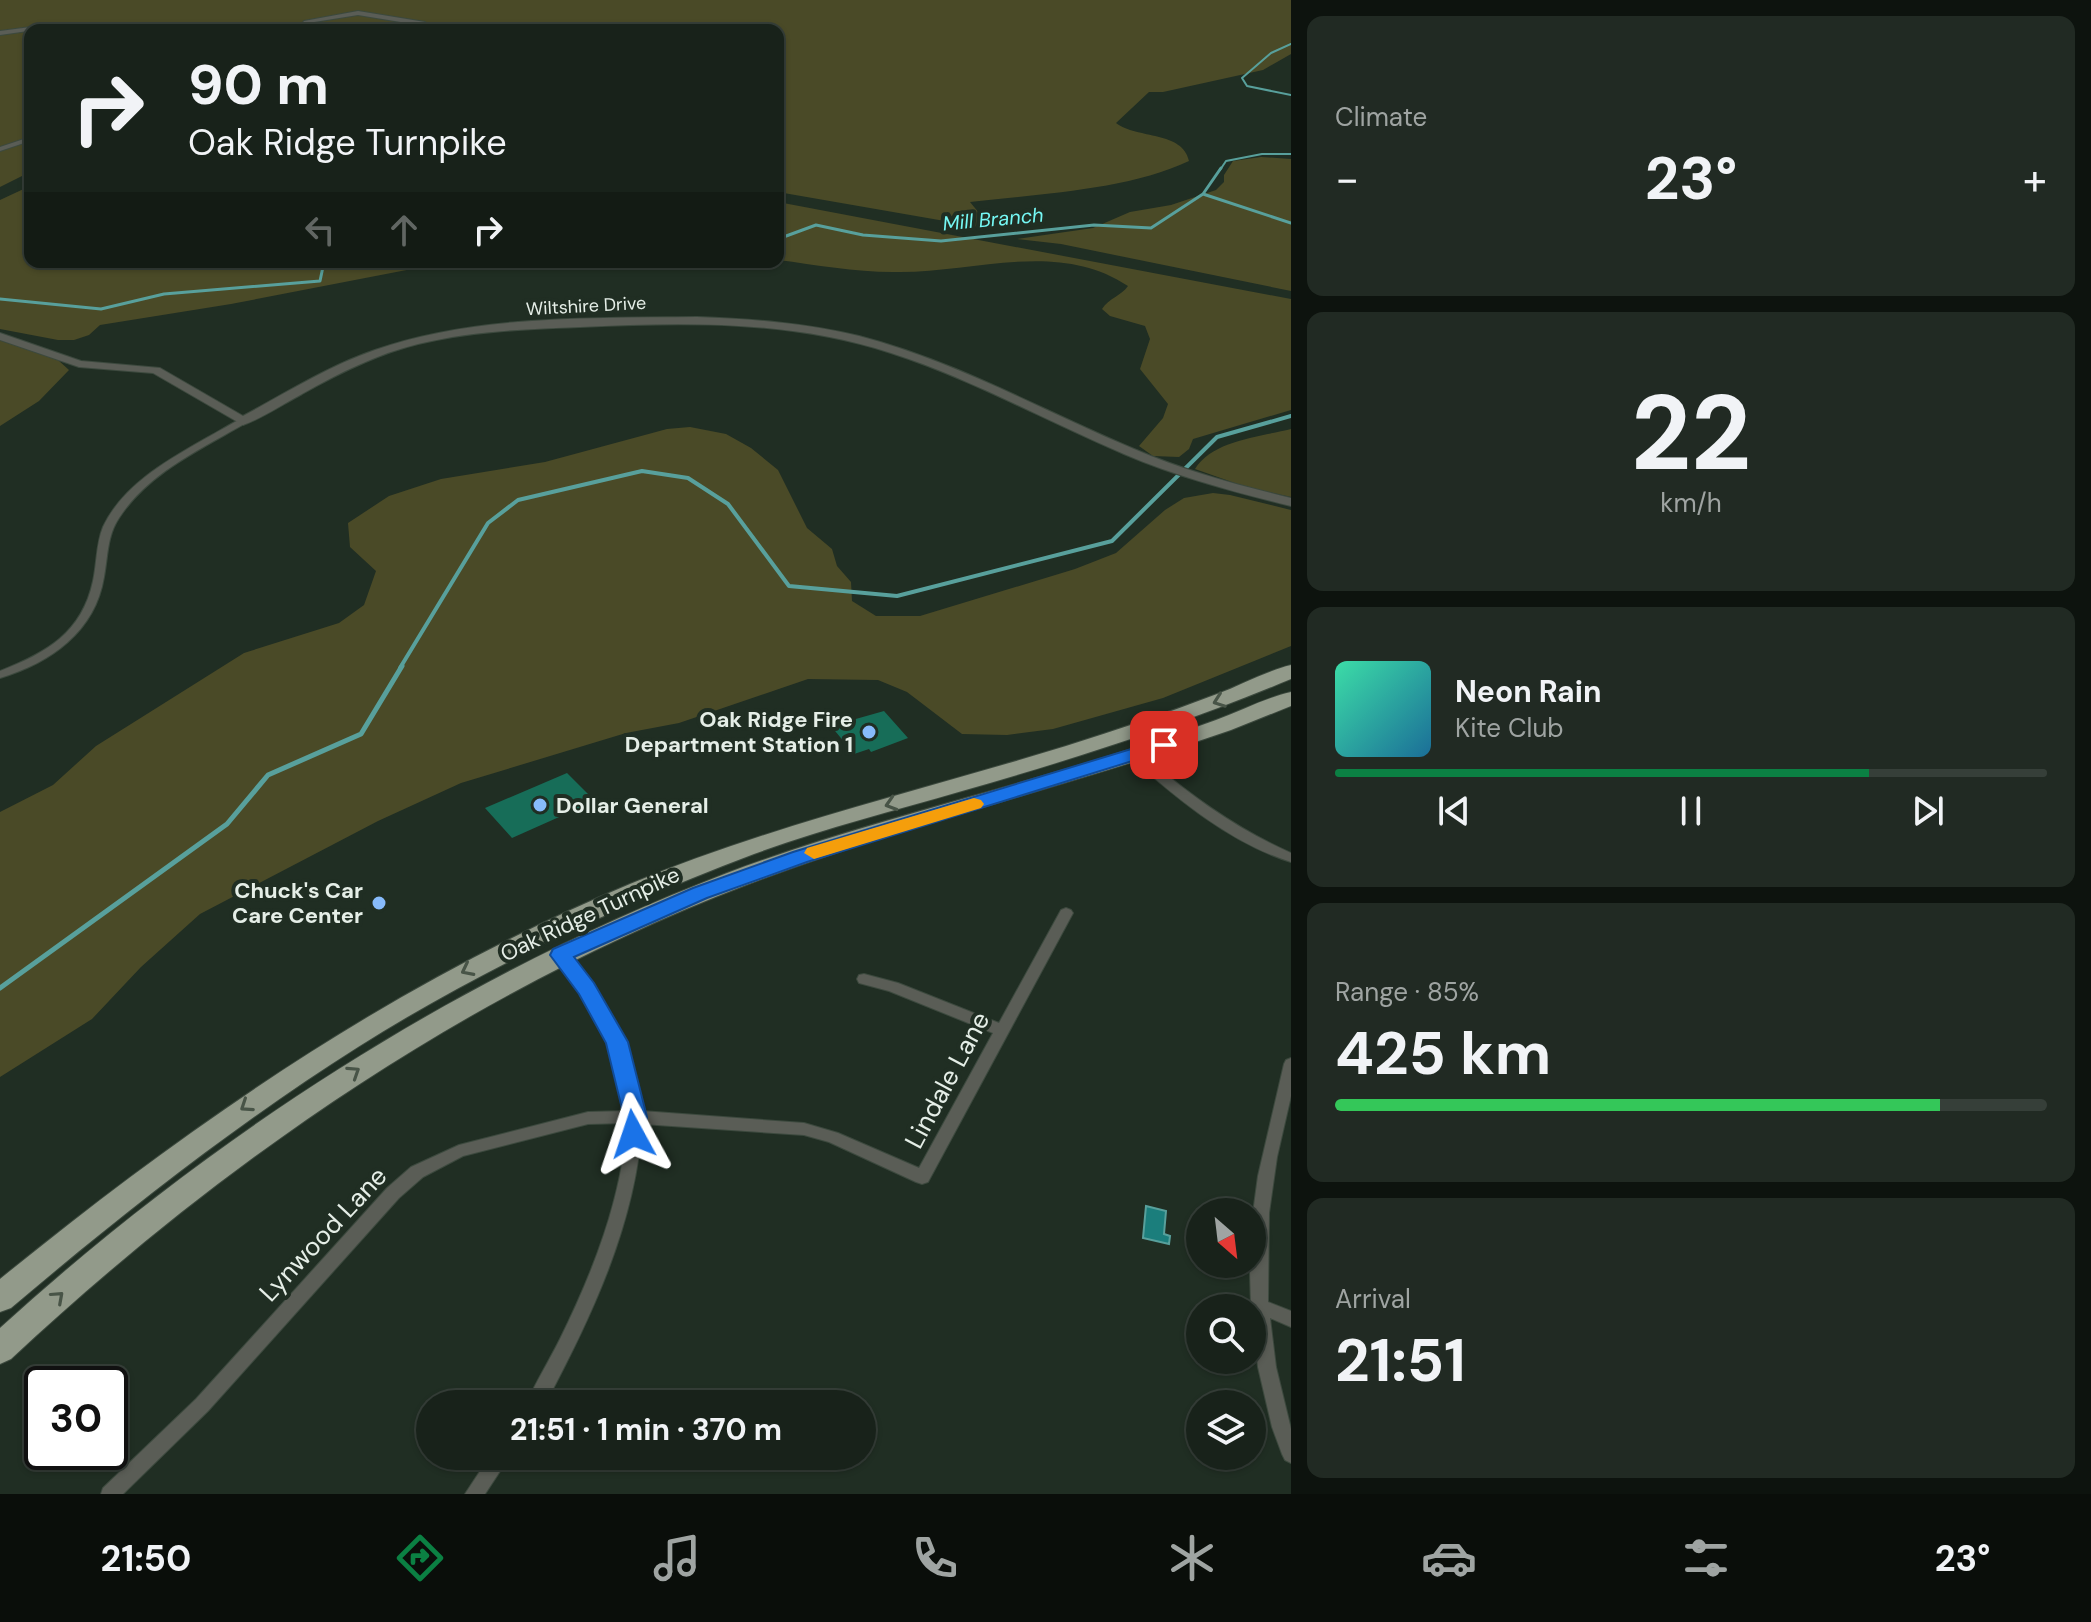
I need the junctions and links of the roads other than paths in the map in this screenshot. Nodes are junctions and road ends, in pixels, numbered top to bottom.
1 (304, 24) edge
2 (425, 24) dead end
3 (24, 30) edge
4 (0, 33) edge
5 (24, 141) edge
6 (0, 149) edge
7 (0, 336) edge
8 (243, 421) junction
9 (1291, 502) edge
10 (1291, 671) edge
11 (0, 675) edge
12 (1291, 698) edge
13 (1116, 736) junction
14 (1135, 755) junction
15 (940, 789) junction
16 (957, 809) junction
17 (1291, 858) edge
18 (1066, 913) dead end
19 (542, 932) junction
20 (561, 955) junction
21 (864, 979) dead end
22 (1001, 1030) junction
23 (1291, 1064) edge
24 (635, 1117) junction
25 (1260, 1294) edge
26 (0, 1298) edge
27 (1266, 1309) edge
28 (1291, 1319) edge
29 (1266, 1348) edge
30 (0, 1349) edge
31 (542, 1390) edge
32 (1291, 1454) edge
33 (491, 1470) edge
34 (110, 1494) edge
35 (474, 1494) edge

1 - 2 street
3 - 4 street
5 - 6 street
7 - 8 street
8 - 9 street, Wiltshire Drive
8 - 11 street, Wiltshire Drive
10 -> 13 highway, Oak Ridge Turnpike
12 - 14 highway, Oak Ridge Turnpike
13 - 14 highway
13 - 15 highway, Oak Ridge Turnpike
14 - 16 highway, Oak Ridge Turnpike
14 - 17 street
15 - 16 highway
15 -> 19 highway, Oak Ridge Turnpike
16 - 20 highway, Oak Ridge Turnpike
18 - 22 street, Lindale Lane
19 - 20 highway
19 -> 26 highway, Oak Ridge Turnpike
20 - 24 street
30 -> 20 highway, Oak Ridge Turnpike
21 - 22 street
22 - 24 street, Lindale Lane
23 - 25 street
24 - 31 street
24 - 34 street, Lynwood Lane
27 - 28 street
29 - 32 street
33 - 35 street

